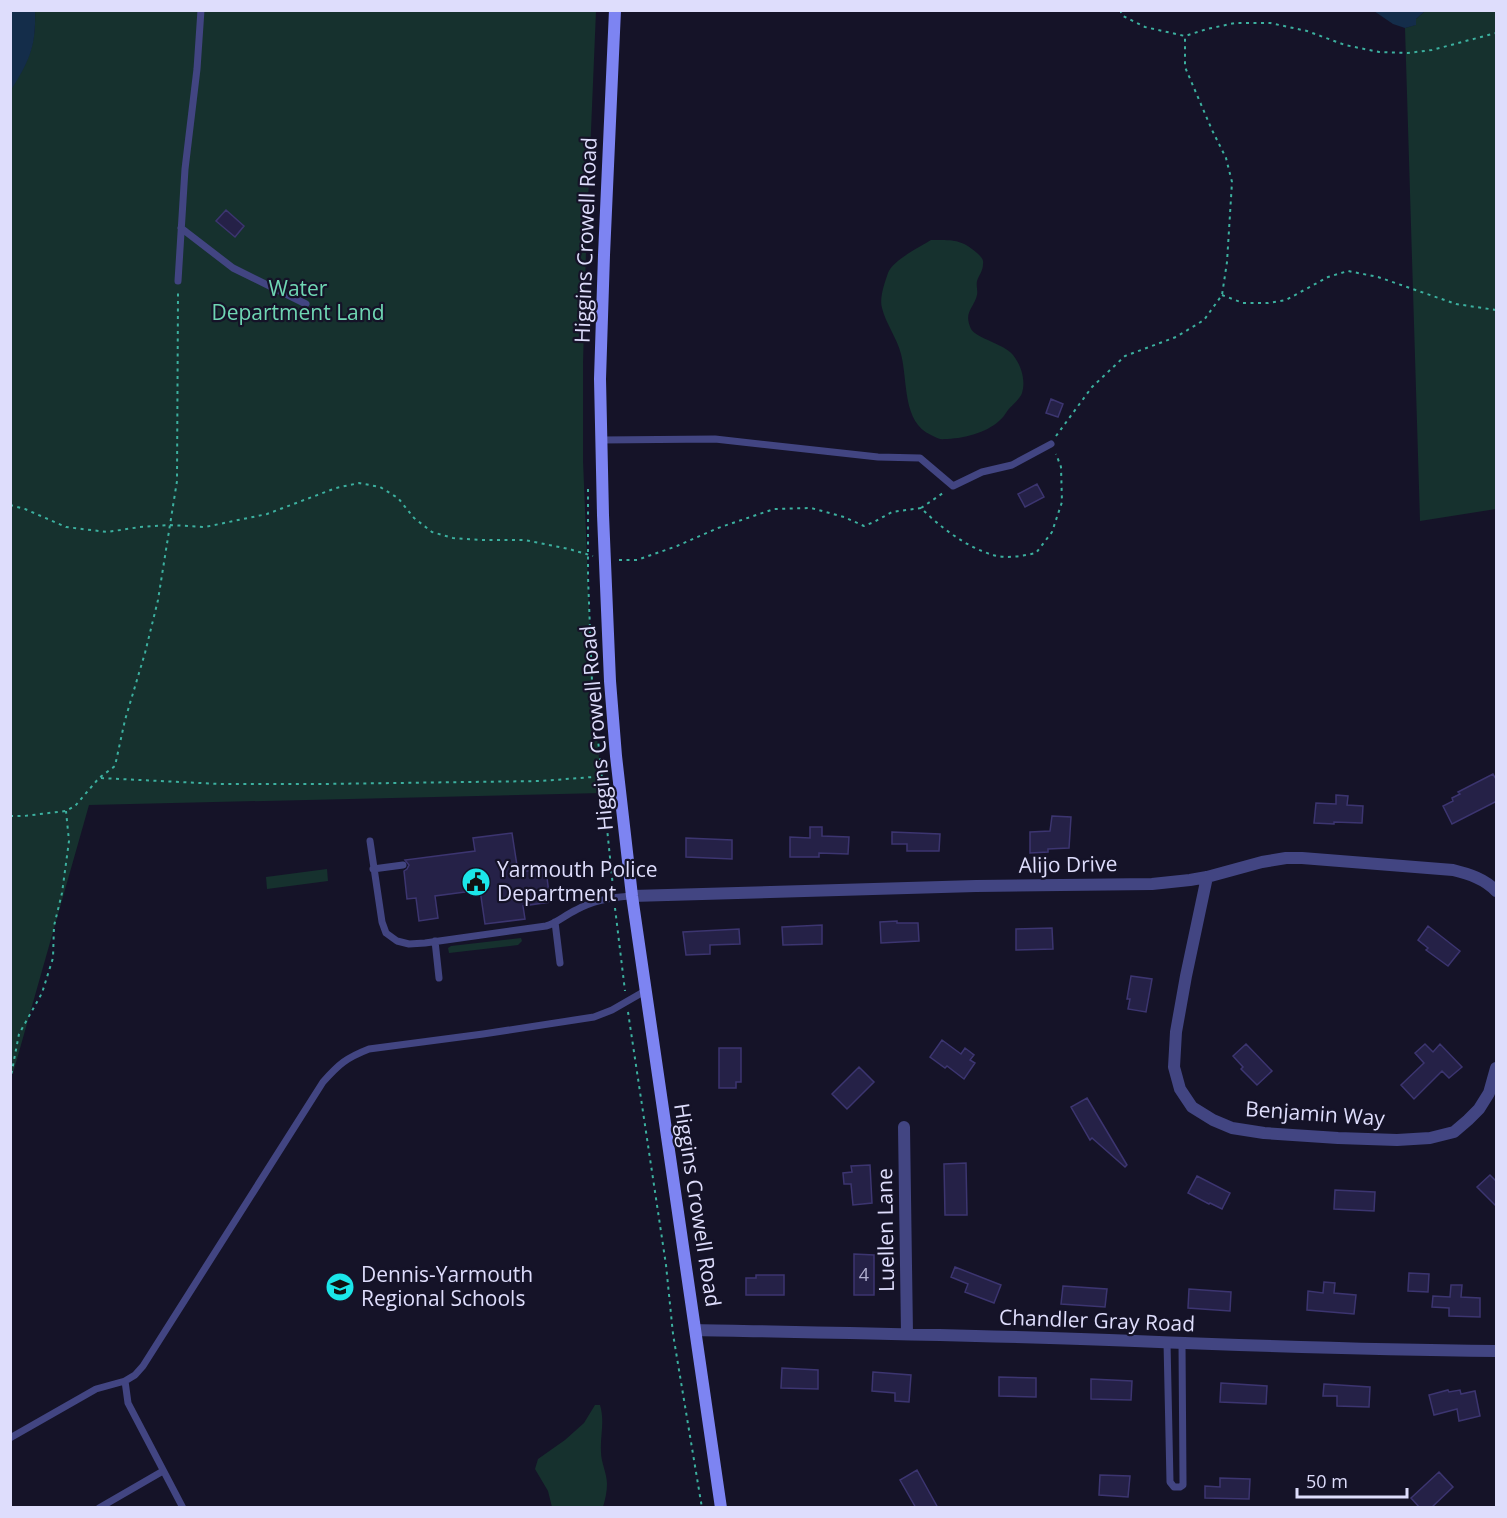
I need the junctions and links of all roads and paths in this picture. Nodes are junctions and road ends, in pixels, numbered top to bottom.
1 (201, 10) edge
2 (615, 10) edge
3 (1120, 10) edge
4 (1497, 33) edge
5 (1185, 36) junction
6 (182, 228) junction
7 (178, 280) joint
8 (1222, 295) junction
9 (306, 304) dead end
10 (1497, 310) edge
11 (602, 440) junction
12 (1051, 444) junction
13 (953, 486) junction
14 (10, 505) edge
15 (921, 508) junction
16 (170, 525) junction
17 (588, 541) dead end
18 (588, 555) junction
19 (605, 560) junction
20 (99, 778) junction
21 (602, 778) junction
22 (66, 811) junction
23 (10, 816) edge
24 (370, 841) dead end
25 (403, 866) dead end
26 (373, 869) junction
27 (1207, 877) junction
28 (613, 882) dead end
29 (1497, 891) edge
30 (632, 896) junction
31 (615, 908) dead end
32 (555, 922) junction
33 (435, 941) junction
34 (560, 963) dead end
35 (439, 978) dead end
36 (645, 991) junction
37 (626, 992) dead end
38 (630, 1023) dead end
39 (1497, 1068) edge
40 (10, 1081) edge
41 (904, 1126) dead end
42 (696, 1330) junction
43 (907, 1334) junction
44 (1167, 1342) junction
45 (1182, 1343) junction
46 (1497, 1350) edge
47 (125, 1381) junction
48 (10, 1438) edge
49 (163, 1471) junction
50 (99, 1508) edge
51 (183, 1508) edge
52 (702, 1508) edge
53 (721, 1508) edge

1 - 6 lane
2 - 11 main road, Higgins Crowell Road
3 - 5 path
4 - 5 path
5 - 8 path
6 - 7 lane
6 - 9 lane
7 - 16 path
8 - 10 path
8 - 12 path
11 - 13 lane
11 - 19 main road, Higgins Crowell Road
12 - 13 lane
12 - 15 path
13 - 15 path
14 - 16 path
15 - 19 path
16 - 18 path
16 - 20 path
17 - 18 path
18 - 19 path
18 - 21 path
19 - 30 main road, Higgins Crowell Road
20 - 21 path
20 - 22 path
21 - 28 path
22 - 23 path
22 - 40 path
24 - 26 lane
25 - 26 lane
26 - 33 lane
27 - 29 street, Alijo Drive
27 - 30 street, Alijo Drive
27 - 39 street, Benjamin Way
30 - 32 lane
30 - 36 main road, Higgins Crowell Road
31 - 37 path
32 - 33 lane
32 - 34 lane
33 - 35 lane
36 - 42 main road, Higgins Crowell Road
36 - 47 lane
38 - 52 path
41 - 43 street, Luellen Lane
42 - 43 street, Chandler Gray Road
42 - 53 main road, Higgins Crowell Road
43 - 44 street, Chandler Gray Road
44 - 45 street, Chandler Gray Road
44 - 45 lane
45 - 46 street, Chandler Gray Road
47 - 48 lane
47 - 49 lane
49 - 50 lane
49 - 51 lane

